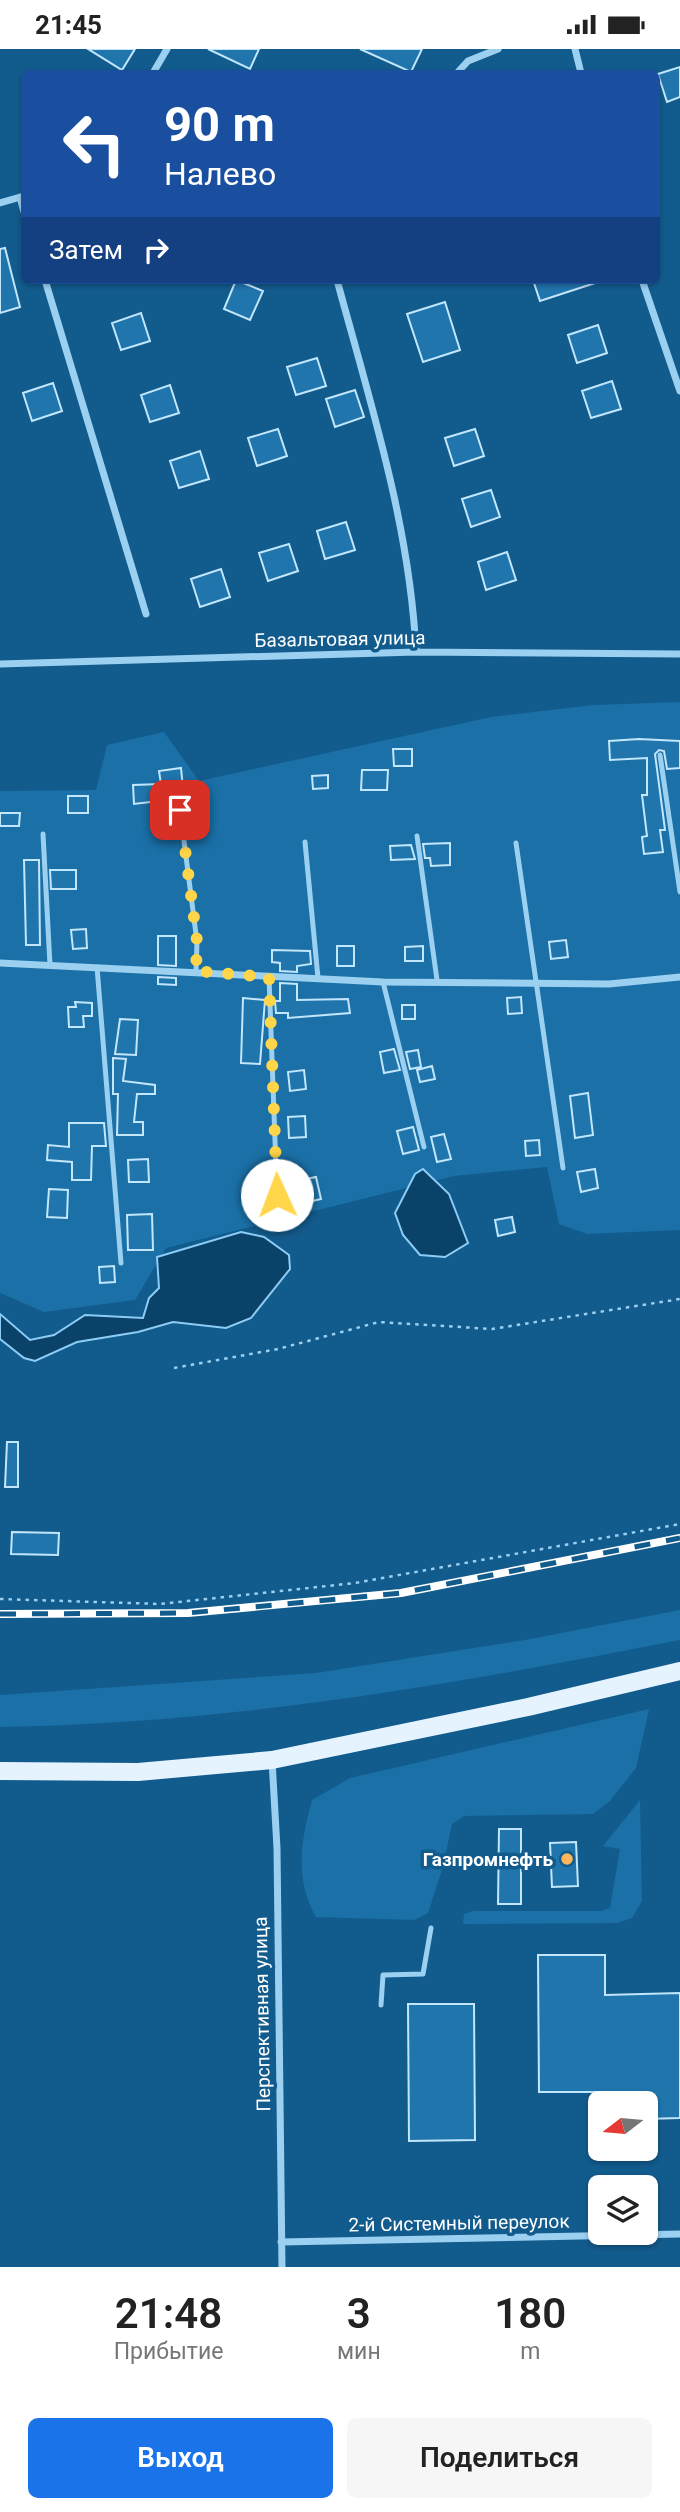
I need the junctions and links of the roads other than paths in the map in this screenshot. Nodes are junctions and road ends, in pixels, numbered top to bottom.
1 (167, 49) edge
2 (498, 49) edge
3 (575, 49) edge
4 (155, 70) edge
5 (460, 70) edge
6 (580, 70) edge
7 (21, 196) edge
8 (0, 203) edge
9 (46, 284) edge
10 (338, 284) edge
11 (643, 284) edge
12 (680, 391) edge
13 (146, 614) dead end
14 (416, 652) junction
15 (680, 654) edge
16 (0, 664) edge
17 (660, 755) dead end
18 (180, 810) dead end
19 (43, 834) dead end
20 (417, 836) dead end
21 (305, 842) dead end
22 (516, 843) dead end
23 (680, 892) edge
24 (0, 963) edge
25 (50, 965) junction
26 (97, 967) junction
27 (196, 971) junction
28 (269, 977) junction
29 (680, 977) edge
30 (318, 978) junction
31 (436, 981) junction
32 (383, 982) junction
33 (536, 984) junction
34 (424, 1147) dead end
35 (563, 1168) dead end
36 (277, 1195) dead end
37 (121, 1263) dead end
38 (680, 1671) edge
39 (272, 1760) junction
40 (0, 1771) edge
41 (431, 1928) dead end
42 (381, 2005) dead end
43 (680, 2234) edge
44 (281, 2242) junction
45 (282, 2267) edge

1 - 4 street
2 - 5 street
3 - 6 street
7 - 8 street
9 - 13 street
10 - 14 street
11 - 12 street
14 - 15 street, Базальтовая улица
14 - 16 street, Базальтовая улица
17 - 23 lane
18 - 27 lane
19 - 25 lane
20 - 31 lane
21 - 30 lane
22 - 33 lane
24 - 25 street
25 - 26 street
26 - 27 street
26 - 37 lane
27 - 28 street
28 - 30 street
28 - 36 lane
29 - 33 street
30 - 32 street
31 - 32 street
31 - 33 street
32 - 34 lane
33 - 35 lane
38 - 39 main road
39 - 40 main road
39 - 44 street, Перспективная улица
41 - 42 lane
43 - 44 street, 2-й Системный переулок
44 - 45 street, Перспективная улица

